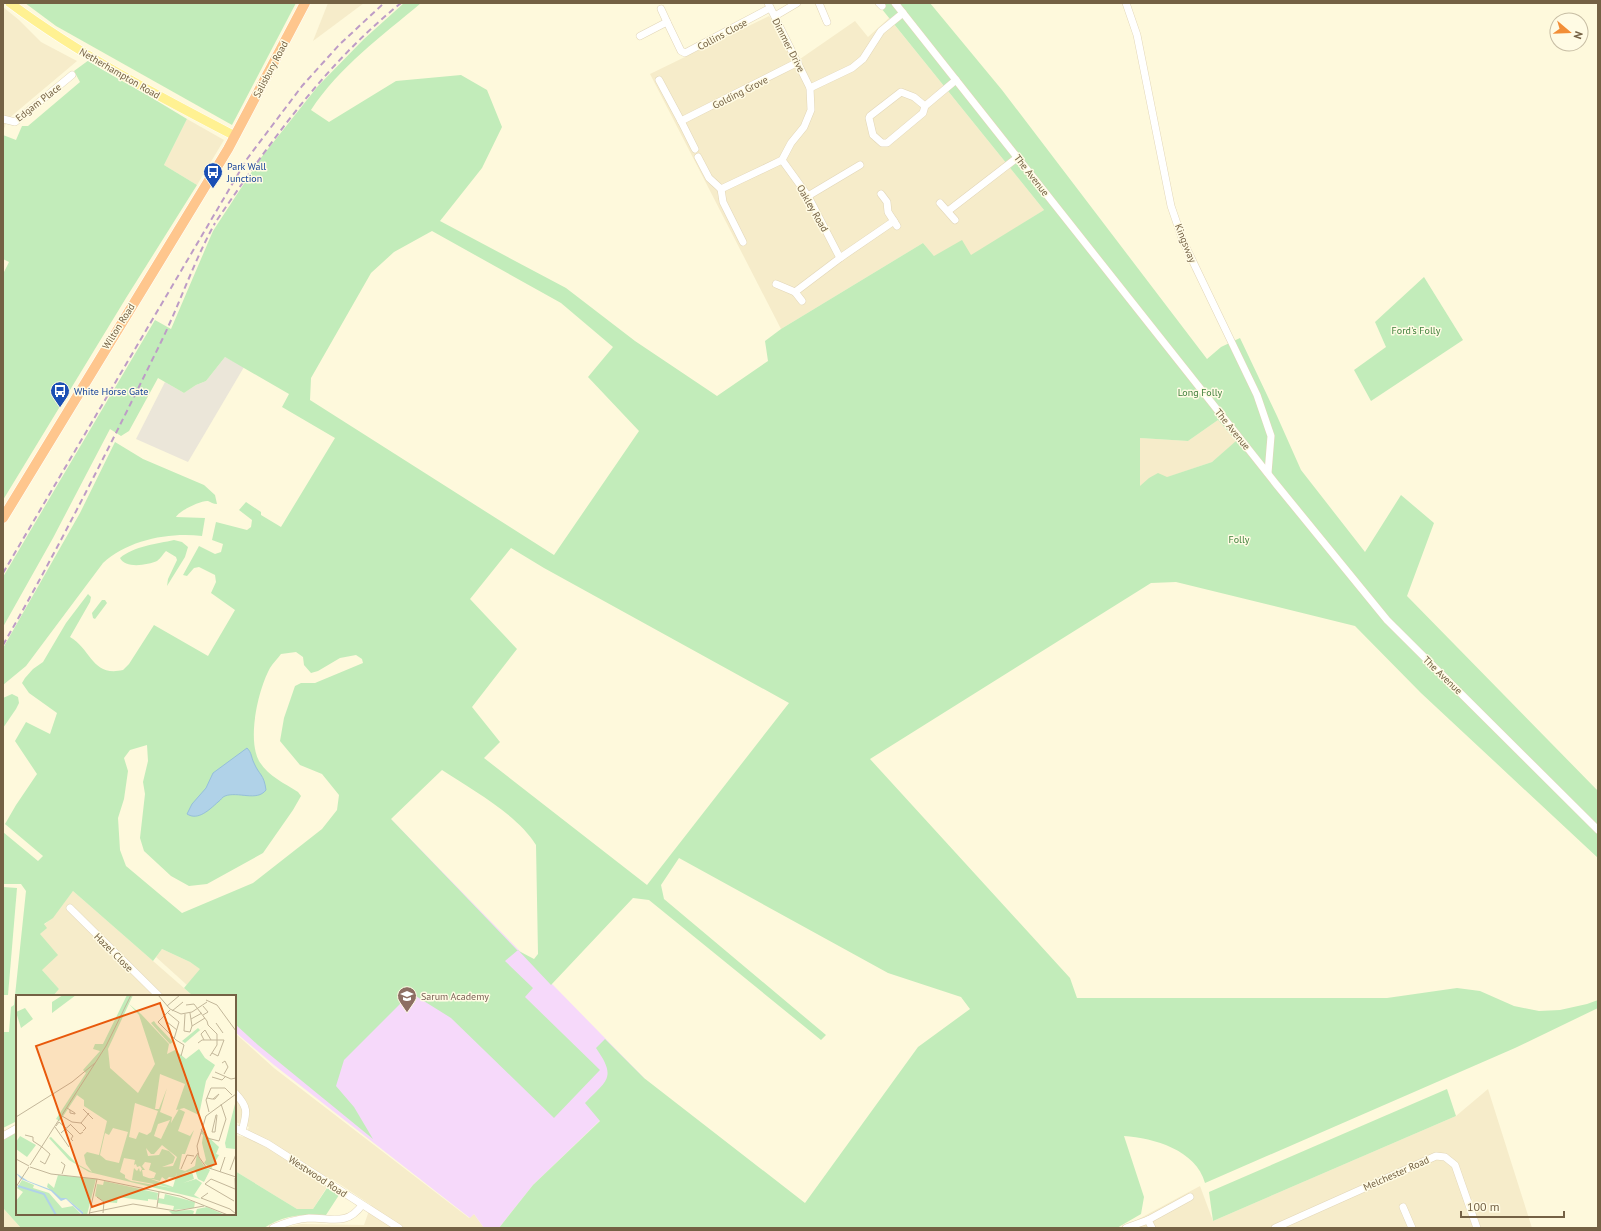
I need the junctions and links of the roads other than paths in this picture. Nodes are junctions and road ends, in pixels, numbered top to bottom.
1 (10, 3) edge
2 (304, 3) edge
3 (797, 3) edge
4 (819, 3) edge
5 (895, 3) edge
6 (1126, 3) edge
7 (769, 6) edge
8 (661, 9) dead end
9 (903, 13) junction
10 (774, 16) junction
11 (667, 22) junction
12 (827, 22) dead end
13 (640, 36) dead end
14 (798, 62) junction
15 (72, 75) dead end
16 (659, 80) dead end
17 (956, 80) junction
18 (810, 88) junction
19 (925, 106) junction
20 (3, 119) edge
21 (681, 121) junction
22 (235, 136) junction
23 (694, 149) dead end
24 (698, 157) dead end
25 (1018, 157) junction
26 (782, 160) junction
27 (860, 165) dead end
28 (721, 189) junction
29 (881, 194) dead end
30 (808, 196) junction
31 (940, 203) dead end
32 (948, 211) junction
33 (955, 220) dead end
34 (743, 242) dead end
35 (840, 258) junction
36 (776, 284) dead end
37 (795, 292) junction
38 (802, 301) dead end
39 (1268, 473) junction
40 (3, 518) edge
41 (1598, 830) edge
42 (70, 908) dead end
43 (158, 995) edge
44 (236, 1094) edge
45 (236, 1128) edge
46 (16, 1129) edge
47 (242, 1131) junction
48 (3, 1136) edge
49 (1190, 1197) dead end
50 (362, 1205) junction
51 (1403, 1207) dead end
52 (1148, 1220) junction
53 (273, 1228) edge
54 (399, 1228) edge
55 (1126, 1228) edge
56 (1152, 1228) edge
57 (1275, 1228) edge
58 (1412, 1228) edge
59 (1477, 1228) edge

1 - 22 main road, Netherhampton Road
2 - 22 highway, Salisbury Road
3 - 10 street
4 - 12 street
5 - 9 street, The Avenue
6 - 39 street, Kingsway
7 - 10 street, Dimmer Drive
7 - 11 street, Collins Close
8 - 11 street, Collins Close
9 - 17 street, The Avenue
9 - 18 street
10 - 14 street, Dimmer Drive
11 - 13 street
14 - 18 street, Dimmer Drive
14 - 21 street, Golding Grove
15 - 20 street, Edgam Place
16 - 21 street
17 - 19 street
17 - 25 street, The Avenue
18 - 26 street
19 - 19 street
21 - 23 street
22 - 40 highway, Wilton Road
24 - 28 street
25 - 32 street
25 - 39 street, The Avenue
26 - 28 street
26 - 30 street, Oakley Road
27 - 30 street
28 - 34 street
29 - 35 street
30 - 35 street, Oakley Road
31 - 32 street
32 - 33 street
35 - 37 street
36 - 37 street
37 - 38 street
39 - 41 street, The Avenue
42 - 43 street, Hazel Close
44 - 47 street
45 - 47 street, Westwood Road
46 - 48 street
47 - 50 street, Westwood Road
49 - 52 street
50 - 53 street
50 - 54 street, Westwood Road
51 - 58 street
52 - 55 street
52 - 56 street
57 - 59 street, Melchester Road

